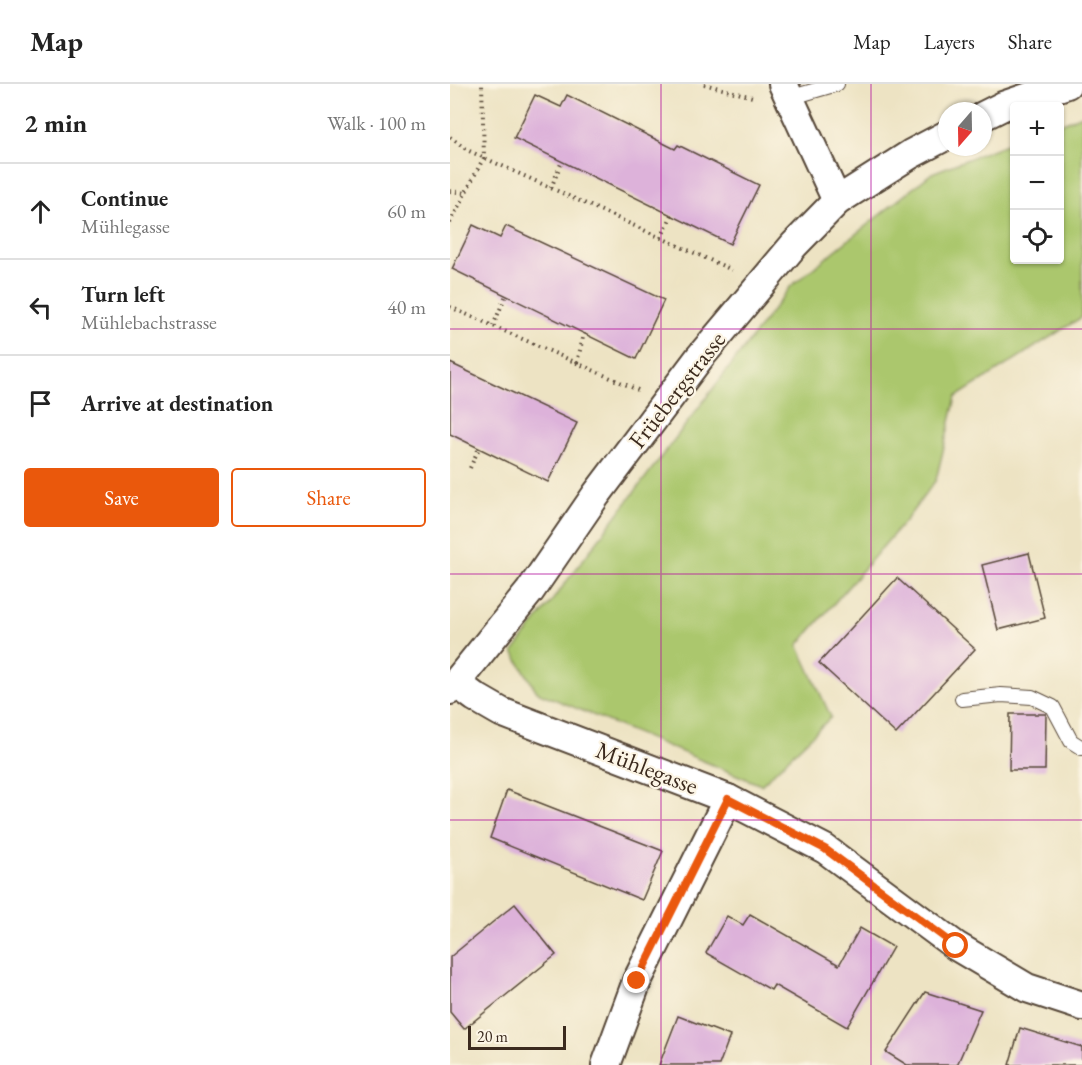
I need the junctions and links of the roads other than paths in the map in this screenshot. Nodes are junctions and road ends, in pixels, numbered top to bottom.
1 (837, 84) edge
2 (1067, 84) edge
3 (778, 94) edge
4 (992, 112) edge
5 (938, 140) edge
6 (837, 201) junction
7 (453, 686) edge
8 (962, 699) dead end
9 (1082, 748) edge
10 (728, 799) junction
11 (1082, 1006) edge
12 (606, 1065) edge

1 - 3 lane
2 - 4 street
3 - 6 street
5 - 6 street, Früebergstrasse
6 - 7 street, Früebergstrasse
7 - 10 street, Mühlegasse
8 - 9 lane
10 - 11 street, Mühlegasse
10 - 12 street

